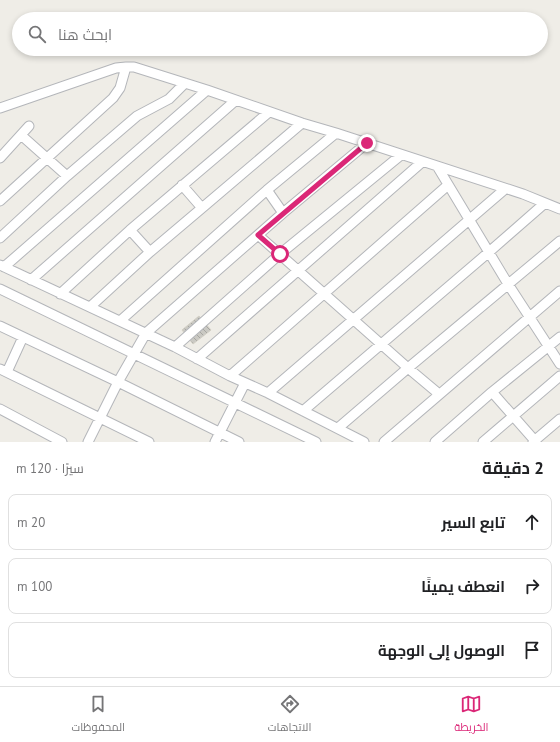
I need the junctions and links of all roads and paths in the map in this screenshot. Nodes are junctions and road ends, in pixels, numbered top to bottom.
1 (126, 67) junction
2 (185, 83) junction
3 (207, 90) junction
4 (236, 100) junction
5 (0, 108) edge
6 (269, 112) junction
7 (302, 123) junction
8 (29, 126) dead end
9 (336, 133) junction
10 (21, 135) junction
11 (367, 143) junction
12 (401, 155) junction
13 (0, 158) edge
14 (47, 159) junction
15 (422, 162) junction
16 (437, 166) junction
17 (67, 176) junction
18 (182, 185) junction
19 (448, 185) junction
20 (505, 189) junction
21 (267, 190) junction
22 (0, 201) edge
23 (544, 203) junction
24 (202, 208) junction
25 (560, 209) edge
26 (283, 213) junction
27 (470, 221) junction
28 (130, 230) junction
29 (258, 235) junction
30 (0, 238) edge
31 (560, 241) edge
32 (150, 252) junction
33 (489, 252) junction
34 (280, 254) junction
35 (2, 266) edge
36 (298, 270) junction
37 (32, 280) junction
38 (508, 284) junction
39 (0, 289) edge
40 (560, 291) edge
41 (60, 294) junction
42 (323, 294) junction
43 (90, 308) junction
44 (530, 317) junction
45 (120, 320) junction
46 (354, 320) junction
47 (0, 326) edge
48 (146, 333) junction
49 (23, 337) junction
50 (560, 337) edge
51 (381, 344) junction
52 (175, 347) junction
53 (550, 347) junction
54 (134, 353) junction
55 (197, 359) junction
56 (560, 364) edge
57 (408, 368) junction
58 (4, 370) edge
59 (230, 376) junction
60 (560, 376) edge
61 (118, 382) junction
62 (245, 383) junction
63 (492, 392) junction
64 (268, 393) junction
65 (439, 394) junction
66 (235, 402) junction
67 (0, 409) edge
68 (303, 411) junction
69 (514, 416) junction
70 (100, 418) junction
71 (560, 419) edge
72 (338, 428) junction
73 (220, 432) junction
74 (57, 441) edge
75 (88, 442) edge
76 (149, 442) edge
77 (215, 442) edge
78 (239, 442) edge
79 (316, 442) edge
80 (364, 442) edge
81 (384, 442) edge
82 (435, 442) edge
83 (484, 442) edge
84 (535, 442) edge

1 - 2 street
1 - 5 street
1 - 14 street
2 - 3 street
2 - 17 street
3 - 4 street
3 - 35 street
4 - 6 street
4 - 37 street
6 - 7 street
6 - 18 street
7 - 9 street
7 - 24 street
8 - 10 street
9 - 11 street
9 - 21 street
10 - 13 street
10 - 14 street
11 - 12 street
11 - 26 street
12 - 15 street
12 - 34 street
14 - 17 street
14 - 22 street
15 - 16 street
15 - 36 street
16 - 19 street
16 - 20 street
17 - 30 street
18 - 24 street
18 - 28 street
19 - 27 street
19 - 42 street
20 - 23 street
20 - 27 street
21 - 26 street
21 - 45 street
23 - 25 street
23 - 33 street
24 - 32 street
26 - 29 street
27 - 33 street
27 - 46 street
28 - 32 street
28 - 41 street
29 - 34 street
29 - 48 street
31 - 38 street
32 - 43 street
33 - 38 street
33 - 51 street
34 - 36 street
34 - 52 street
35 - 37 street
36 - 42 street
36 - 55 street
37 - 41 street
38 - 44 street
38 - 57 street
39 - 54 street
40 - 44 street
41 - 43 street
42 - 46 street
42 - 59 street
43 - 45 street
44 - 53 street
44 - 65 street
45 - 48 street
46 - 51 street
46 - 64 street
47 - 49 street
48 - 52 street
48 - 54 street
49 - 58 street
49 - 61 street
50 - 53 street
51 - 57 street
51 - 68 street
52 - 55 street
53 - 56 street
53 - 63 street
54 - 61 street
54 - 66 street
55 - 59 street
57 - 65 street
57 - 72 street
58 - 70 street
59 - 62 street
60 - 69 street
61 - 70 street
61 - 73 street
62 - 64 street
62 - 66 street
63 - 69 street
63 - 82 street
64 - 68 street
65 - 81 street
66 - 73 street
66 - 79 street
67 - 74 street
68 - 72 street
69 - 83 street
69 - 84 street
70 - 75 street
70 - 76 street
71 - 84 street
72 - 80 street
73 - 77 street
73 - 78 street

